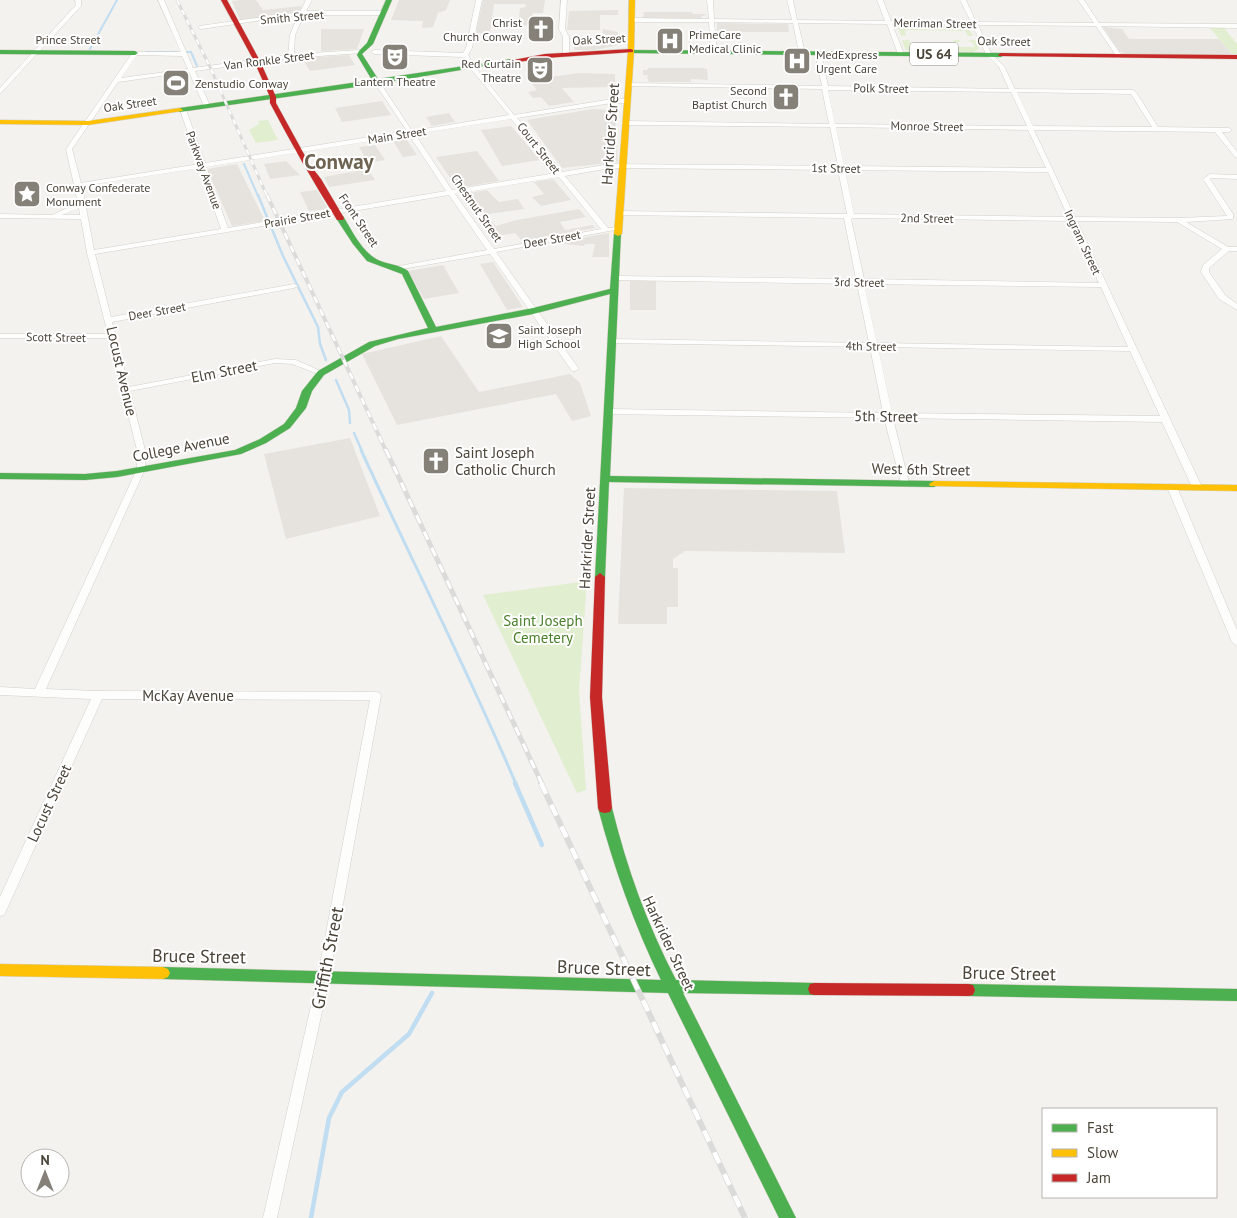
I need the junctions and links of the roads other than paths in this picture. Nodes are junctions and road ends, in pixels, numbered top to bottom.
1 (78, 0) edge
2 (161, 0) edge
3 (224, 0) edge
4 (309, 0) edge
5 (389, 0) edge
6 (479, 0) edge
7 (564, 0) edge
8 (632, 0) edge
9 (710, 0) edge
10 (790, 0) edge
11 (880, 0) edge
12 (963, 0) edge
13 (1080, 0) edge
14 (302, 13) junction
15 (384, 13) junction
16 (632, 20) junction
17 (712, 21) junction
18 (236, 22) junction
19 (795, 22) junction
20 (889, 22) junction
21 (974, 24) junction
22 (1097, 25) junction
23 (1237, 26) edge
24 (200, 27) dead end
25 (631, 51) junction
26 (0, 52) edge
27 (36, 52) junction
28 (714, 52) junction
29 (135, 53) junction
30 (366, 53) junction
31 (802, 53) junction
32 (818, 53) junction
33 (183, 54) junction
34 (566, 54) junction
35 (901, 54) junction
36 (989, 54) junction
37 (465, 55) junction
38 (291, 56) junction
39 (1119, 56) junction
40 (1237, 57) edge
41 (257, 61) junction
42 (502, 63) junction
43 (473, 68) junction
44 (192, 70) junction
45 (118, 80) junction
46 (377, 82) junction
47 (628, 85) junction
48 (825, 87) junction
49 (1012, 90) junction
50 (0, 92) edge
51 (274, 97) junction
52 (626, 101) junction
53 (207, 106) junction
54 (183, 110) junction
55 (514, 116) junction
56 (0, 122) edge
57 (88, 123) junction
58 (625, 123) junction
59 (832, 126) junction
60 (1030, 128) junction
61 (1156, 129) junction
62 (1217, 130) junction
63 (1229, 130) dead end
64 (409, 133) junction
65 (298, 151) junction
66 (1237, 156) edge
67 (622, 165) junction
68 (202, 166) junction
69 (841, 168) junction
70 (1049, 170) junction
71 (560, 174) junction
72 (1237, 177) edge
73 (78, 185) junction
74 (450, 192) junction
75 (82, 204) junction
76 (335, 211) junction
77 (619, 213) junction
78 (849, 216) junction
79 (1, 217) edge
80 (49, 217) junction
81 (84, 218) junction
82 (1073, 220) junction
83 (1178, 220) junction
84 (618, 228) junction
85 (226, 230) junction
86 (606, 230) junction
87 (1227, 249) junction
88 (1237, 249) edge
89 (490, 250) junction
90 (91, 253) junction
91 (399, 268) junction
92 (615, 278) junction
93 (860, 282) junction
94 (294, 286) dead end
95 (1103, 286) junction
96 (615, 290) junction
97 (588, 298) junction
98 (613, 308) junction
99 (1237, 308) edge
100 (533, 311) junction
101 (109, 320) junction
102 (433, 330) junction
103 (0, 336) edge
104 (113, 336) junction
105 (611, 341) junction
106 (874, 346) junction
107 (1131, 349) junction
108 (575, 369) dead end
109 (321, 373) junction
110 (125, 390) junction
111 (608, 412) junction
112 (888, 416) junction
113 (1164, 419) junction
114 (141, 469) junction
115 (0, 476) edge
116 (605, 480) junction
117 (905, 483) junction
118 (1172, 487) junction
119 (1197, 487) junction
120 (1237, 488) edge
121 (1237, 642) edge
122 (0, 691) edge
123 (39, 692) junction
124 (98, 695) junction
125 (376, 696) joint
126 (0, 911) edge
127 (0, 970) edge
128 (324, 975) junction
129 (672, 988) junction
130 (1237, 995) edge
131 (270, 1218) edge
132 (788, 1218) edge

1 - 27 street
2 - 33 street
3 - 18 main road, Front Street
4 - 14 street
5 - 15 main road
6 - 37 street
7 - 34 street
8 - 16 main road, Harkrider Street
9 - 17 street
10 - 19 street
11 - 20 street
12 - 21 street, Ingram Street
13 - 22 street
14 - 15 street, Smith Street
14 - 18 street, Smith Street
14 - 38 street
15 - 30 main road
16 - 17 street, Merriman Street
16 - 25 main road, Harkrider Street
17 - 19 street, Merriman Street
17 - 28 street
18 - 24 street, Smith Street
18 - 41 main road, Front Street
19 - 20 street, Merriman Street
19 - 31 street
20 - 21 street, Merriman Street
20 - 35 street
21 - 22 street, Merriman Street
21 - 36 street, Ingram Street
22 - 23 street, Merriman Street
22 - 39 street
25 - 28 main road, Oak Street / US 64
25 - 34 main road, Oak Street
25 - 47 main road, Harkrider Street
26 - 27 main road, Prince Street
27 - 29 main road, Prince Street
27 - 50 street
28 - 31 main road, Oak Street / US 64
29 - 33 street
29 - 45 street, Locust Avenue
30 - 37 street, Van Ronkle Street
30 - 38 street, Van Ronkle Street
30 - 46 main road, Chestnut Street
31 - 32 main road, Oak Street / US 64
32 - 35 main road, Oak Street / US 64
32 - 48 street
33 - 44 street
34 - 42 main road, Oak Street
35 - 36 main road, Oak Street / US 64
36 - 39 main road, Oak Street / US 64
36 - 49 street, Ingram Street
37 - 42 main road, Oak Street
37 - 43 street, Court Street
38 - 41 street, Van Ronkle Street
39 - 40 main road, Oak Street / US 64
41 - 44 street, Van Ronkle Street
41 - 51 main road, Front Street
42 - 43 main road, Oak Street
43 - 46 main road, Oak Street
43 - 55 street, Court Street
44 - 45 street, Van Ronkle Street
44 - 53 street
45 - 57 street, Locust Avenue
46 - 51 main road, Oak Street
46 - 64 street, Chestnut Street
47 - 48 street, Polk Street
47 - 52 main road, Harkrider Street
48 - 49 street, Polk Street
48 - 59 street
49 - 60 street, Ingram Street
49 - 61 street, Polk Street
51 - 53 main road, Oak Street
51 - 65 main road, Front Street
52 - 55 street, Main Street
52 - 58 main road, Harkrider Street
53 - 54 main road, Oak Street
54 - 57 main road, Oak Street
54 - 68 street, Parkway Avenue
55 - 64 street, Main Street
55 - 71 street, Court Street
56 - 57 main road, Oak Street
57 - 73 street, Locust Avenue
58 - 59 street, Monroe Street
58 - 67 main road, Harkrider Street
59 - 60 street, Monroe Street
59 - 69 street
60 - 61 street, Monroe Street
60 - 70 street, Ingram Street
61 - 62 street, Monroe Street
62 - 63 street, Monroe Street
62 - 66 street
64 - 65 street, Main Street
64 - 74 street, Chestnut Street
65 - 68 street, Main Street
65 - 76 main road, Front Street
67 - 69 street, 1st Street
67 - 71 street, Prairie Street
67 - 77 main road, Harkrider Street
68 - 73 street, Main Street
68 - 85 street, Parkway Avenue
69 - 70 street, 1st Street
69 - 78 street
70 - 82 street, Ingram Street
71 - 74 street, Prairie Street
71 - 86 street, Court Street
72 - 83 street, 2nd Street
73 - 75 street, Locust Avenue
74 - 76 street, Prairie Street
74 - 89 street, Chestnut Street
75 - 80 street
75 - 81 street, Locust Avenue
76 - 85 street, Prairie Street
76 - 91 main road, Front Street
77 - 78 street, 2nd Street
77 - 84 main road, Harkrider Street
78 - 82 street, 2nd Street
78 - 93 street
79 - 80 street
80 - 81 street
81 - 90 street, Locust Avenue
82 - 83 street, 2nd Street
82 - 95 street, Ingram Street
83 - 87 street
84 - 86 street, Deer Street
84 - 92 main road, Harkrider Street
85 - 90 street, Prairie Street
86 - 89 street, Deer Street
87 - 88 street
87 - 99 street
89 - 91 street, Deer Street
89 - 100 street, Chestnut Street
90 - 101 street, Locust Avenue
91 - 102 main road
92 - 93 street, 3rd Street
92 - 96 main road, Harkrider Street
93 - 95 street, 3rd Street
93 - 106 street
94 - 101 street, Deer Street
95 - 107 street, Ingram Street
96 - 97 main road, College Avenue
96 - 98 main road, Harkrider Street
97 - 98 main road
97 - 100 main road, College Avenue
98 - 105 main road, Harkrider Street
100 - 102 main road, College Avenue
100 - 108 street, Chestnut Street
101 - 104 street, Locust Avenue
102 - 109 main road, College Avenue
103 - 104 street, Scott Street
104 - 110 street, Locust Avenue
105 - 106 street, 4th Street
105 - 111 main road, Harkrider Street
106 - 107 street, 4th Street
106 - 112 street
107 - 113 street, Ingram Street
109 - 110 street, Elm Street
109 - 114 main road, College Avenue
110 - 114 street, Locust Avenue
111 - 112 street, 5th Street
111 - 116 main road, Harkrider Street
112 - 113 street, 5th Street
112 - 117 street
113 - 119 street, Ingram Street
114 - 115 main road, College Avenue
114 - 123 street, Locust Avenue
116 - 117 main road, West 6th Street
116 - 129 main road, Harkrider Street
117 - 118 main road, West 6th Street
118 - 119 main road, West 6th Street
118 - 121 street
119 - 120 main road, West 6th Street
122 - 123 street, McKay Avenue
123 - 124 street, McKay Avenue
124 - 125 street, McKay Avenue
124 - 126 street, Locust Street
125 - 128 street, Griffith Street
127 - 128 main road, Bruce Street
128 - 129 main road, Bruce Street
128 - 131 street, Griffith Street
129 - 130 main road, Bruce Street
129 - 132 main road, Harkrider Street

